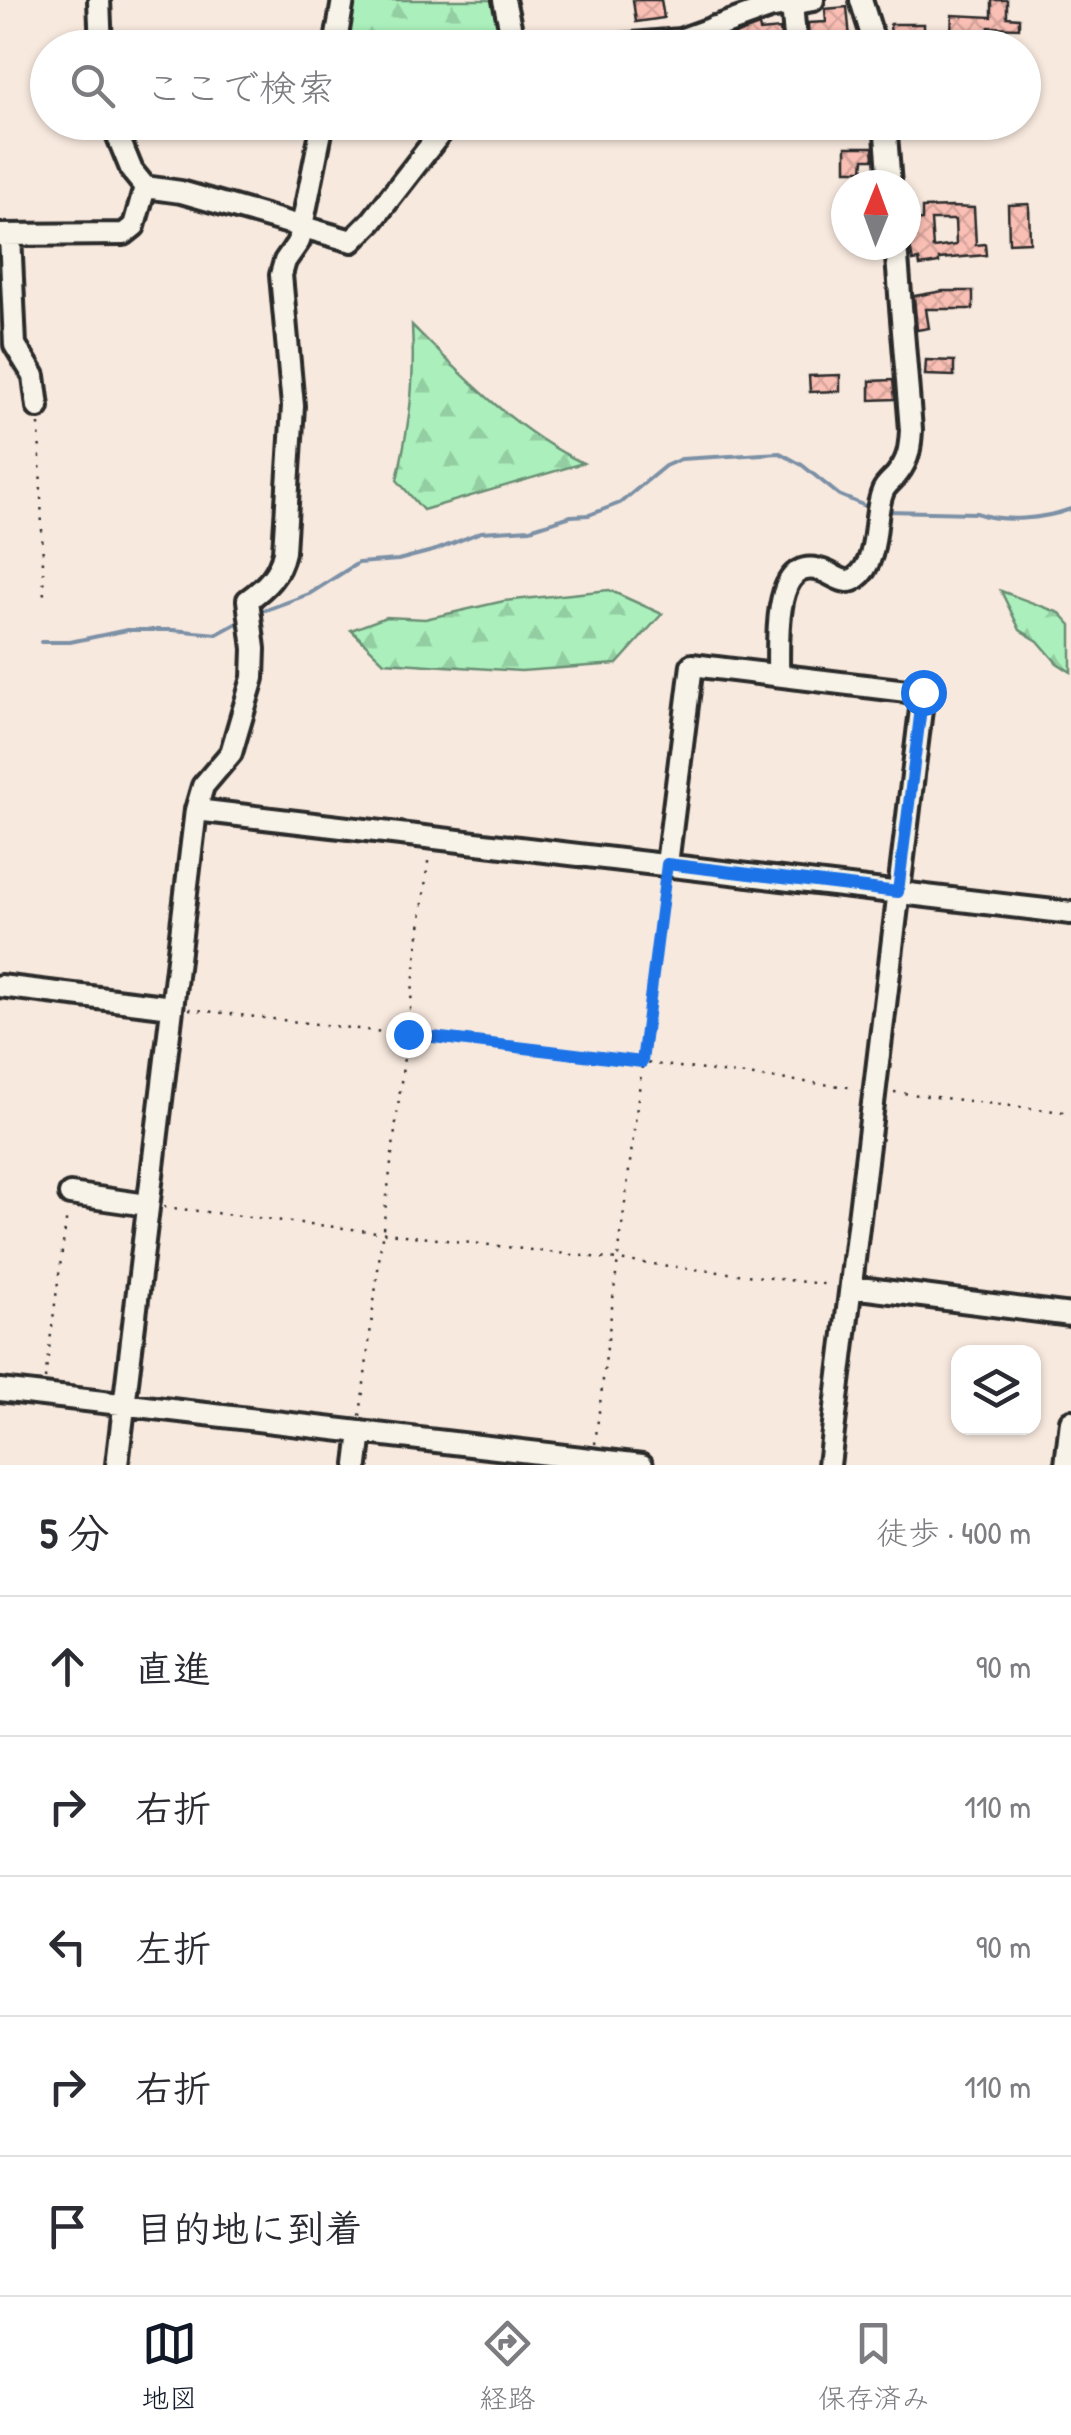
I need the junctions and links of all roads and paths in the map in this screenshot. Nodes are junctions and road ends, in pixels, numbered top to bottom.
1 (99, 0) edge
2 (343, 0) edge
3 (504, 0) edge
4 (862, 0) edge
5 (803, 2) edge
6 (741, 9) edge
7 (100, 30) edge
8 (338, 30) edge
9 (511, 30) edge
10 (722, 30) edge
11 (799, 30) edge
12 (871, 30) edge
13 (119, 140) edge
14 (319, 140) edge
15 (435, 140) edge
16 (886, 140) edge
17 (889, 170) edge
18 (144, 187) junction
19 (302, 228) junction
20 (5, 235) edge
21 (897, 260) edge
22 (38, 407) joint
23 (44, 600) dead end
24 (778, 673) junction
25 (196, 810) junction
26 (432, 837) junction
27 (667, 864) junction
28 (898, 892) junction
29 (1071, 913) edge
30 (0, 986) edge
31 (172, 1007) junction
32 (408, 1034) junction
33 (642, 1062) junction
34 (874, 1090) junction
35 (1071, 1113) edge
36 (70, 1194) joint
37 (148, 1205) junction
38 (383, 1234) junction
39 (616, 1260) junction
40 (852, 1287) junction
41 (1071, 1315) edge
42 (0, 1390) edge
43 (43, 1395) junction
44 (124, 1405) junction
45 (1071, 1421) edge
46 (359, 1432) junction
47 (594, 1459) junction
48 (117, 1465) edge
49 (356, 1465) edge
50 (642, 1465) edge
51 (828, 1465) edge
52 (1066, 1465) edge

1 - 7 street
2 - 8 street
3 - 9 street
4 - 12 street
5 - 6 street
5 - 11 street
6 - 10 street
13 - 18 street
14 - 19 street
15 - 19 street
16 - 17 street
18 - 19 street
18 - 20 street
19 - 25 street
20 - 22 street
21 - 24 street
22 - 23 path
24 - 27 street
24 - 28 street
25 - 26 street
25 - 31 street
26 - 27 street
26 - 32 path
27 - 28 street
27 - 33 path
28 - 29 street
28 - 34 street
30 - 31 street
31 - 32 path
31 - 37 street
32 - 33 path
32 - 38 path
33 - 34 path
33 - 39 path
34 - 35 path
34 - 40 street
36 - 37 street
36 - 43 path
37 - 38 path
37 - 44 street
38 - 39 path
38 - 46 path
39 - 40 path
39 - 47 path
40 - 41 street
40 - 51 street
42 - 43 street
43 - 44 street
44 - 46 street
44 - 48 street
45 - 52 street
46 - 47 street
46 - 49 street
47 - 50 street

